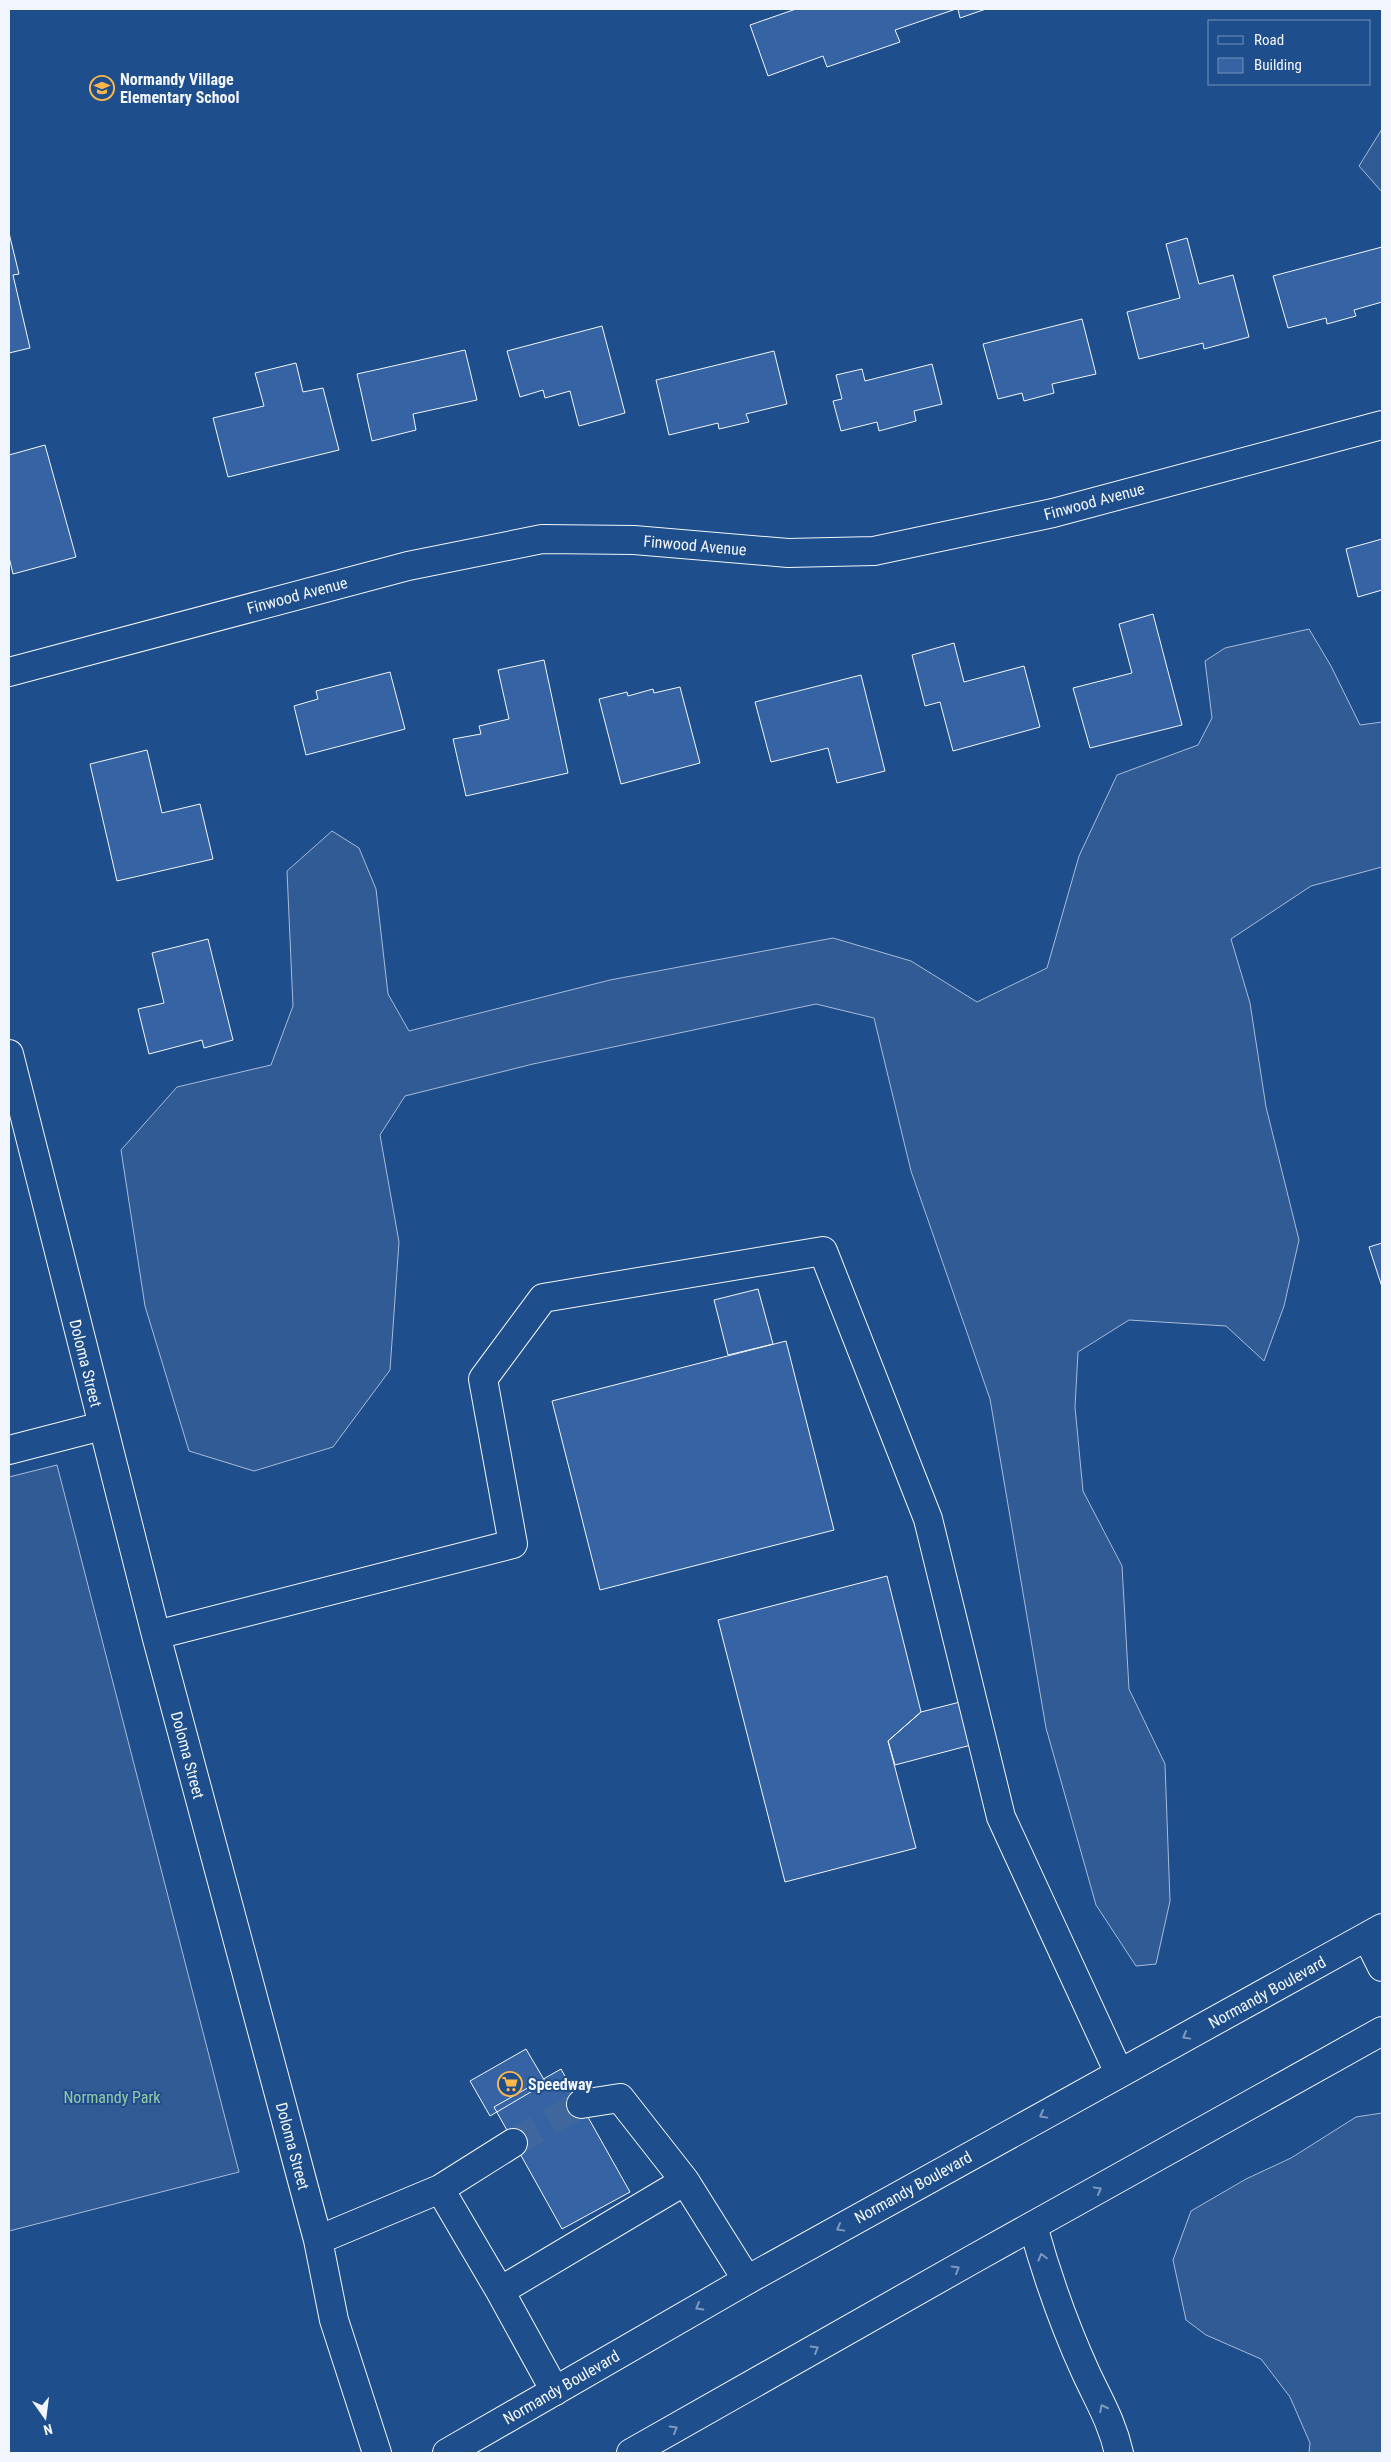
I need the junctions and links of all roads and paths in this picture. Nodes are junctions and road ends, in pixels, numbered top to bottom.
1 (1382, 425) edge
2 (9, 672) edge
3 (9, 1054) edge
4 (102, 1426) junction
5 (9, 1450) edge
6 (156, 1635) junction
7 (1374, 1933) edge
8 (1382, 1967) edge
9 (1382, 2031) edge
10 (1120, 2073) junction
11 (581, 2104) tunnel mouth
12 (514, 2143) tunnel mouth
13 (685, 2181) junction
14 (440, 2189) junction
15 (1033, 2226) junction
16 (318, 2240) junction
17 (747, 2280) junction
18 (500, 2291) junction
19 (555, 2391) junction
20 (377, 2453) edge
21 (447, 2453) edge
22 (631, 2453) edge
23 (1119, 2453) edge

1 - 2 street, Finwood Avenue
3 - 4 street, Doloma Street
4 - 5 street
4 - 6 street, Doloma Street
6 - 10 street
6 - 16 street, Doloma Street
7 - 8 street
7 -> 10 street, Normandy Boulevard
15 -> 9 street
10 -> 17 street, Normandy Boulevard
11 - 13 street
12 - 14 street
13 - 17 street
13 - 18 street
14 - 16 street
14 - 18 street
22 -> 15 street
23 -> 15 street
16 - 20 street, Doloma Street
17 -> 19 street, Normandy Boulevard
18 - 19 street
19 - 21 street, Normandy Boulevard

